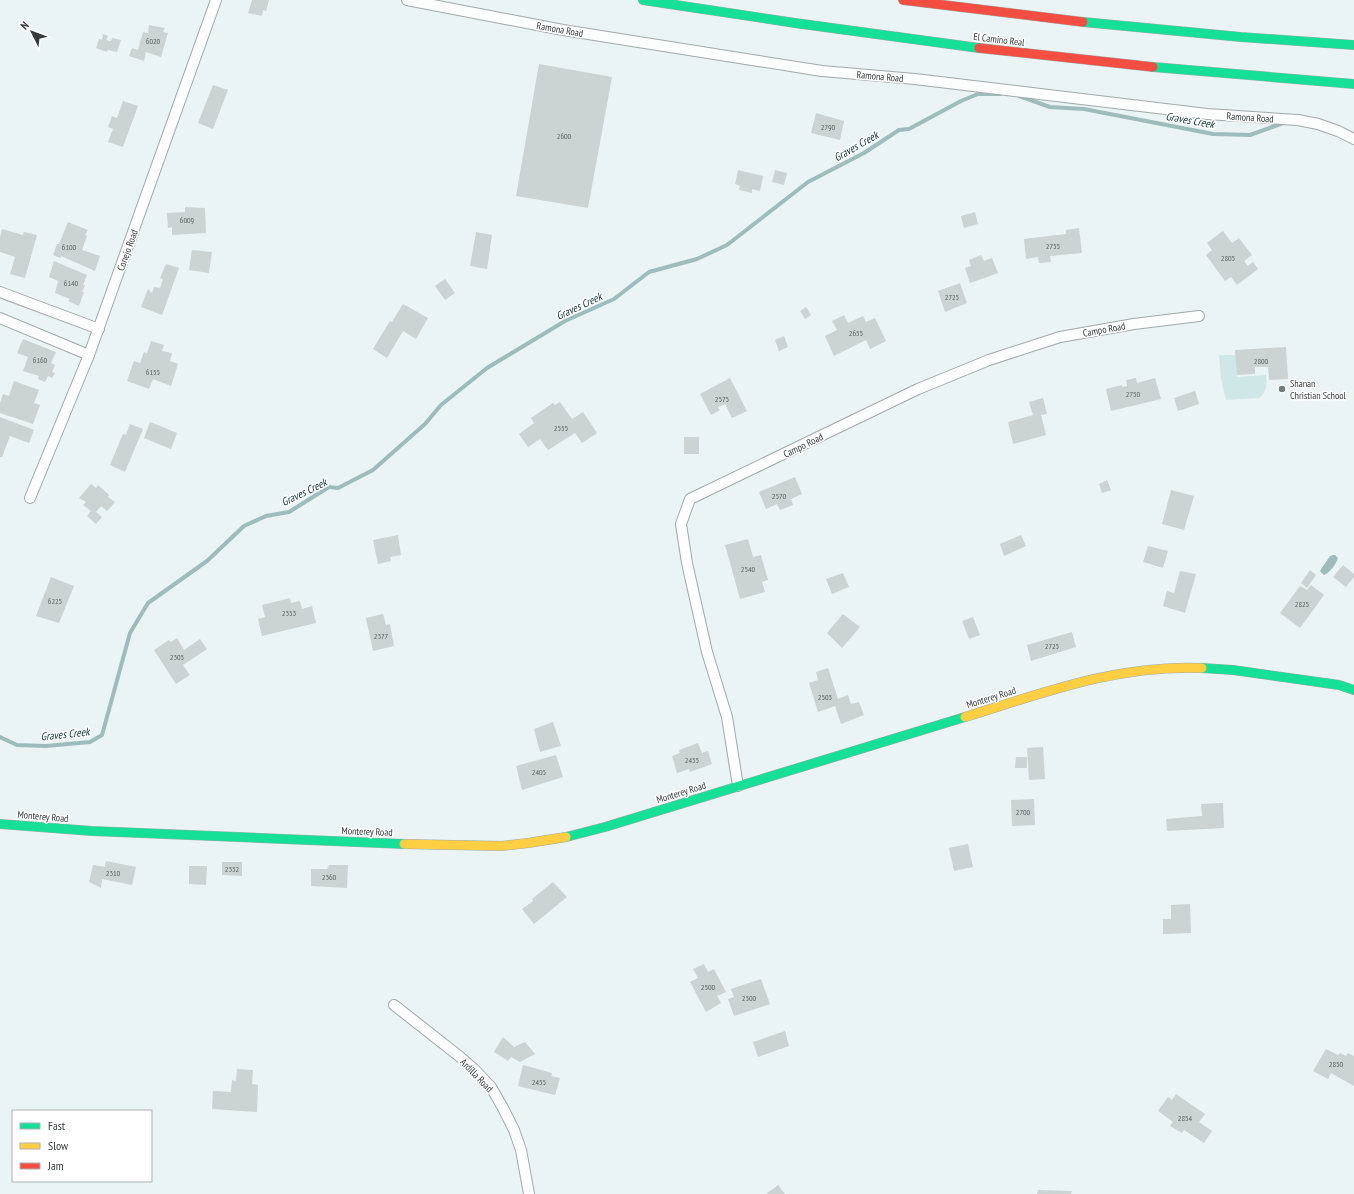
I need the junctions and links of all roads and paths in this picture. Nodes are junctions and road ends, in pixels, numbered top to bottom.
1 (216, 0) edge
2 (407, 0) edge
3 (643, 0) edge
4 (903, 0) edge
5 (1354, 45) edge
6 (1354, 84) edge
7 (1354, 139) edge
8 (0, 292) edge
9 (1199, 316) dead end
10 (0, 318) edge
11 (98, 329) junction
12 (89, 355) junction
13 (30, 498) dead end
14 (1354, 690) edge
15 (738, 786) junction
16 (0, 824) edge
17 (394, 1005) dead end
18 (529, 1194) edge

1 - 11 street, Conejo Road
2 - 7 street, Ramona Road
3 - 6 main road, El Camino Real
4 - 5 main road
8 - 11 street
9 - 15 street, Campo Road
10 - 12 street
11 - 12 street, Conejo Road
12 - 13 street, Conejo Road
14 - 15 main road, Monterey Road
15 - 16 main road, Monterey Road
17 - 18 street, Ardilla Road

